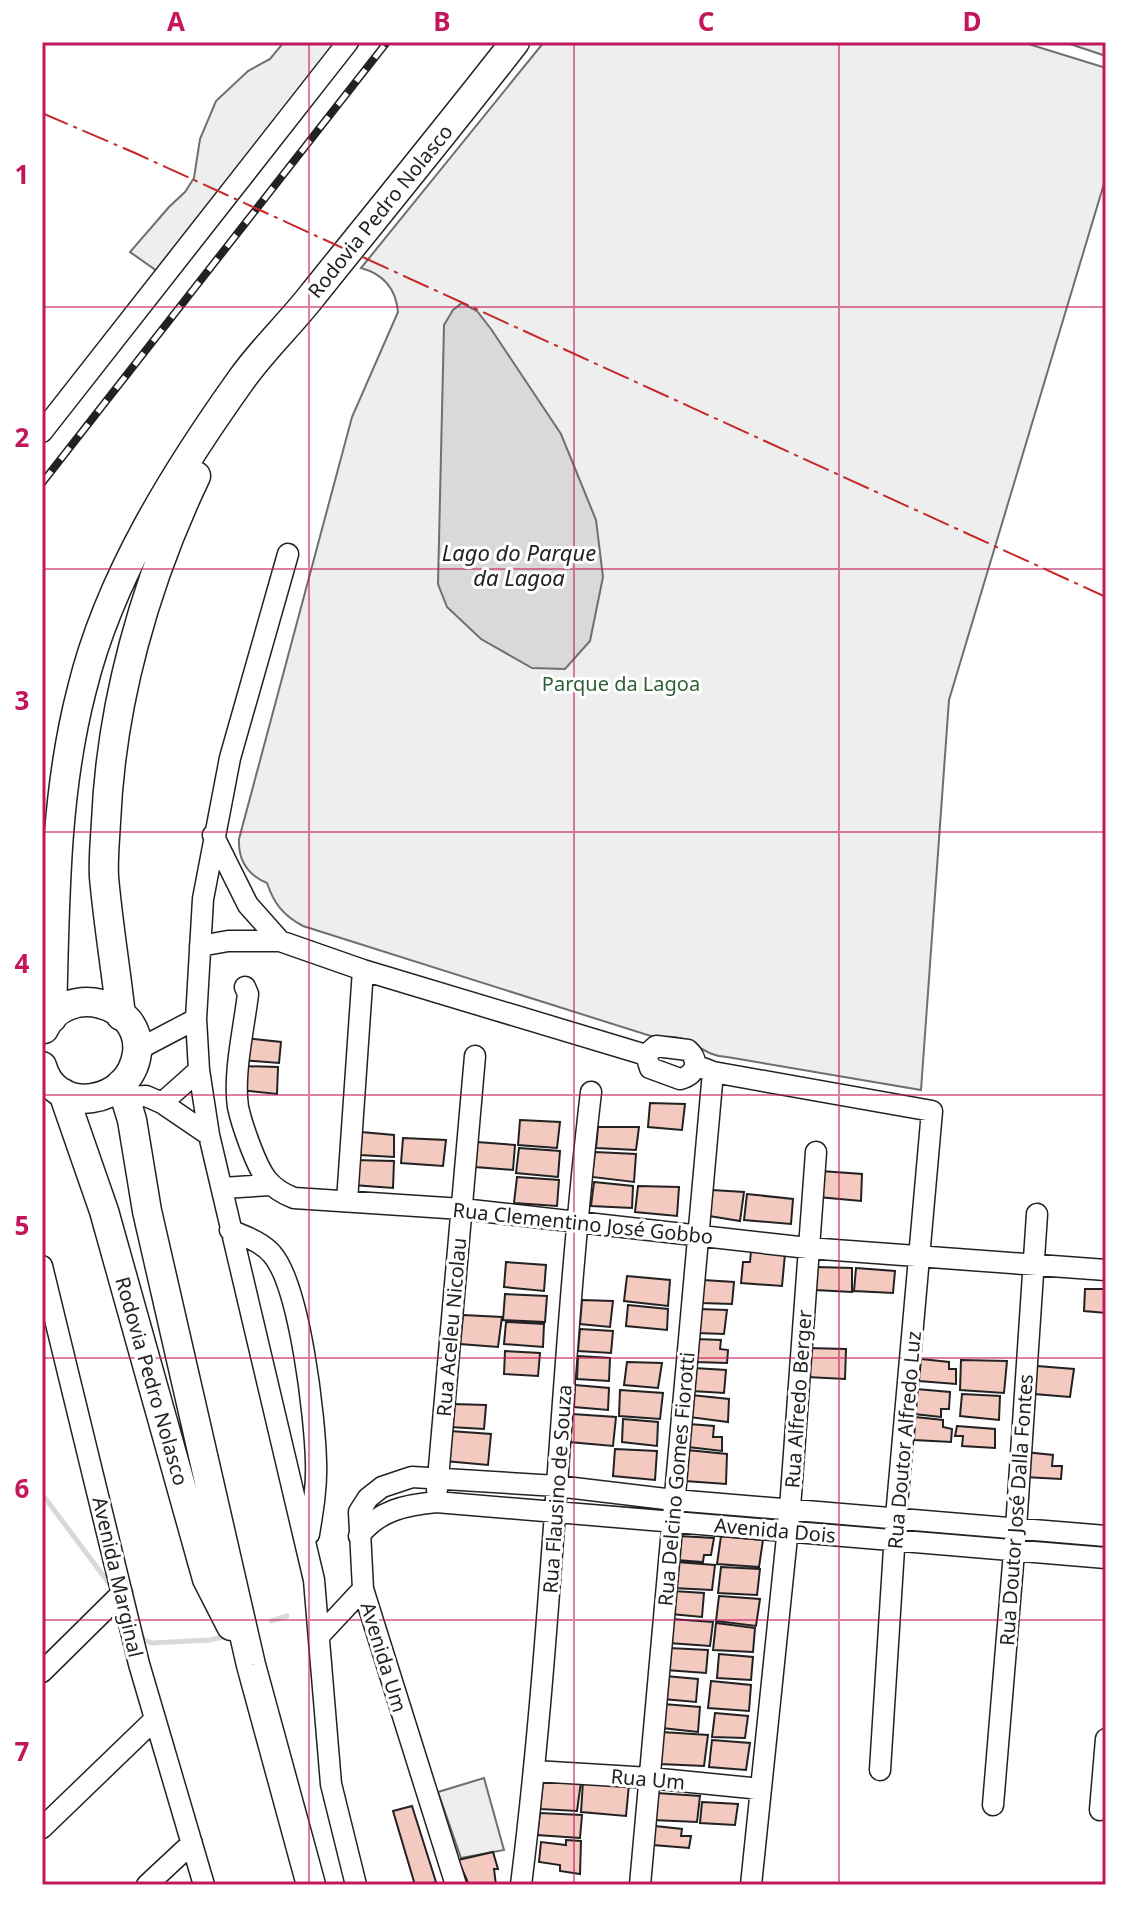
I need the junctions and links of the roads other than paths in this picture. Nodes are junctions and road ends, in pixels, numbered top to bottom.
1 (348, 42) edge
2 (515, 42) edge
3 (242, 378) junction
4 (42, 432) edge
5 (288, 554) dead end
6 (213, 835) junction
7 (280, 941) junction
8 (200, 946) junction
9 (363, 970) junction
10 (245, 987) dead end
11 (121, 1016) junction
12 (196, 1019) junction
13 (47, 1027) edge
14 (137, 1050) junction
15 (475, 1056) dead end
16 (42, 1066) edge
17 (704, 1069) junction
18 (199, 1070) junction
19 (123, 1091) junction
20 (591, 1092) dead end
21 (63, 1093) junction
22 (162, 1103) junction
23 (209, 1135) junction
24 (816, 1152) dead end
25 (270, 1185) junction
26 (223, 1188) junction
27 (347, 1201) junction
28 (462, 1209) junction
29 (1037, 1214) dead end
30 (576, 1223) junction
31 (230, 1230) junction
32 (697, 1236) junction
33 (808, 1248) junction
34 (919, 1256) junction
35 (1033, 1264) junction
36 (42, 1266) edge
37 (1106, 1270) edge
38 (437, 1478) junction
39 (557, 1486) junction
40 (436, 1502) junction
41 (790, 1508) junction
42 (673, 1510) junction
43 (556, 1511) junction
44 (896, 1517) junction
45 (1016, 1528) junction
46 (788, 1531) junction
47 (359, 1536) junction
48 (1106, 1536) edge
49 (895, 1540) junction
50 (307, 1546) junction
51 (1014, 1550) junction
52 (1106, 1558) edge
53 (363, 1589) junction
54 (122, 1593) junction
55 (320, 1635) junction
56 (251, 1665) junction
57 (42, 1672) edge
58 (155, 1719) junction
59 (1106, 1739) edge
60 (880, 1770) dead end
61 (535, 1771) junction
62 (650, 1778) junction
63 (761, 1789) junction
64 (993, 1805) dead end
65 (1100, 1810) dead end
66 (42, 1828) edge
67 (192, 1843) junction
68 (147, 1885) edge
69 (204, 1885) edge
70 (311, 1885) edge
71 (356, 1885) edge
72 (456, 1885) edge
73 (521, 1885) edge
74 (640, 1885) edge
75 (751, 1885) edge

1 - 4 street
2 - 3 highway, Rodovia Pedro Nolasco
3 - 11 highway, Rodovia Pedro Nolasco
3 - 13 highway, Rodovia Pedro Nolasco
5 - 6 street
6 - 7 street
6 - 8 street
7 - 8 street
7 - 9 street
8 - 12 street
9 - 17 street
9 - 27 street
10 - 25 street
11 - 13 highway
11 - 14 highway, Rodovia Pedro Nolasco
12 - 14 street
12 - 18 street
14 - 19 highway
15 - 28 street, Rua Aceleu Nicolau
16 - 21 highway, Rodovia Pedro Nolasco
17 - 32 street, Rua Delcino Gomes Fiorotti
17 - 34 street, Rua Doutor Alfredo Luz
18 - 22 street
18 - 23 street
19 - 21 highway
19 - 22 street
19 - 56 highway, Rodovia Pedro Nolasco
20 - 30 street, Rua Flausino de Souza
21 - 56 highway, Rodovia Pedro Nolasco
22 - 23 street
23 - 26 street
24 - 33 street, Rua Alfredo Berger
25 - 26 street
25 - 27 street, Rua Clementino José Gobbo
26 - 31 street
27 - 28 street, Rua Clementino José Gobbo
28 - 30 street, Rua Clementino José Gobbo
28 - 38 street, Rua Aceleu Nicolau
29 - 35 street, Rua Doutor José Dalla Fontes
30 - 32 street, Rua Clementino José Gobbo
30 - 39 street, Rua Flausino de Souza
31 - 50 street
31 - 50 street
32 - 33 street, Rua Clementino José Gobbo
32 - 42 street, Rua Delcino Gomes Fiorotti
33 - 34 street, Rua Clementino José Gobbo
33 - 41 street, Rua Alfredo Berger
34 - 35 street, Rua Clementino José Gobbo
34 - 44 street, Rua Doutor Alfredo Luz
35 - 37 street, Rua Clementino José Gobbo
35 - 45 street, Rua Doutor José Dalla Fontes
36 - 54 street, Avenida Marginal
38 - 39 street, Avenida Dois
38 - 40 street, Rua Aceleu Nicolau
38 - 47 street, Avenida Um
39 - 42 street, Avenida Dois
39 - 43 street, Rua Flausino de Souza
40 - 43 street, Avenida Dois
40 - 47 street, Avenida Dois
41 - 42 street, Avenida Dois
41 - 44 street, Avenida Dois
41 - 46 street, Rua Alfredo Berger
42 - 43 street, Avenida Dois
42 - 46 street, Avenida Dois
42 - 62 street, Rua Delcino Gomes Fiorotti
43 - 61 street, Rua Flausino de Souza
44 - 45 street, Avenida Dois
44 - 49 street, Rua Doutor Alfredo Luz
45 - 48 street, Avenida Dois
45 - 51 street, Rua Doutor José Dalla Fontes
46 - 49 street, Avenida Dois
46 - 63 street, Rua Alfredo Berger
47 - 53 street, Avenida Um
49 - 51 street, Avenida Dois
49 - 60 street, Rua Doutor Alfredo Luz
50 - 55 street
51 - 52 street, Avenida Dois
51 - 64 street, Rua Doutor José Dalla Fontes
53 - 55 street
53 - 72 street, Avenida Um
54 - 57 street
54 - 58 street, Avenida Marginal
55 - 71 street
56 - 70 highway, Rodovia Pedro Nolasco
58 - 66 street
58 - 67 street, Avenida Marginal
59 - 65 street
61 - 62 street, Rua Um
61 - 73 street, Rua Flausino de Souza
62 - 63 street, Rua Um
62 - 74 street, Rua Delcino Gomes Fiorotti
63 - 75 street, Rua Alfredo Berger
67 - 68 street
67 - 69 street, Avenida Marginal

